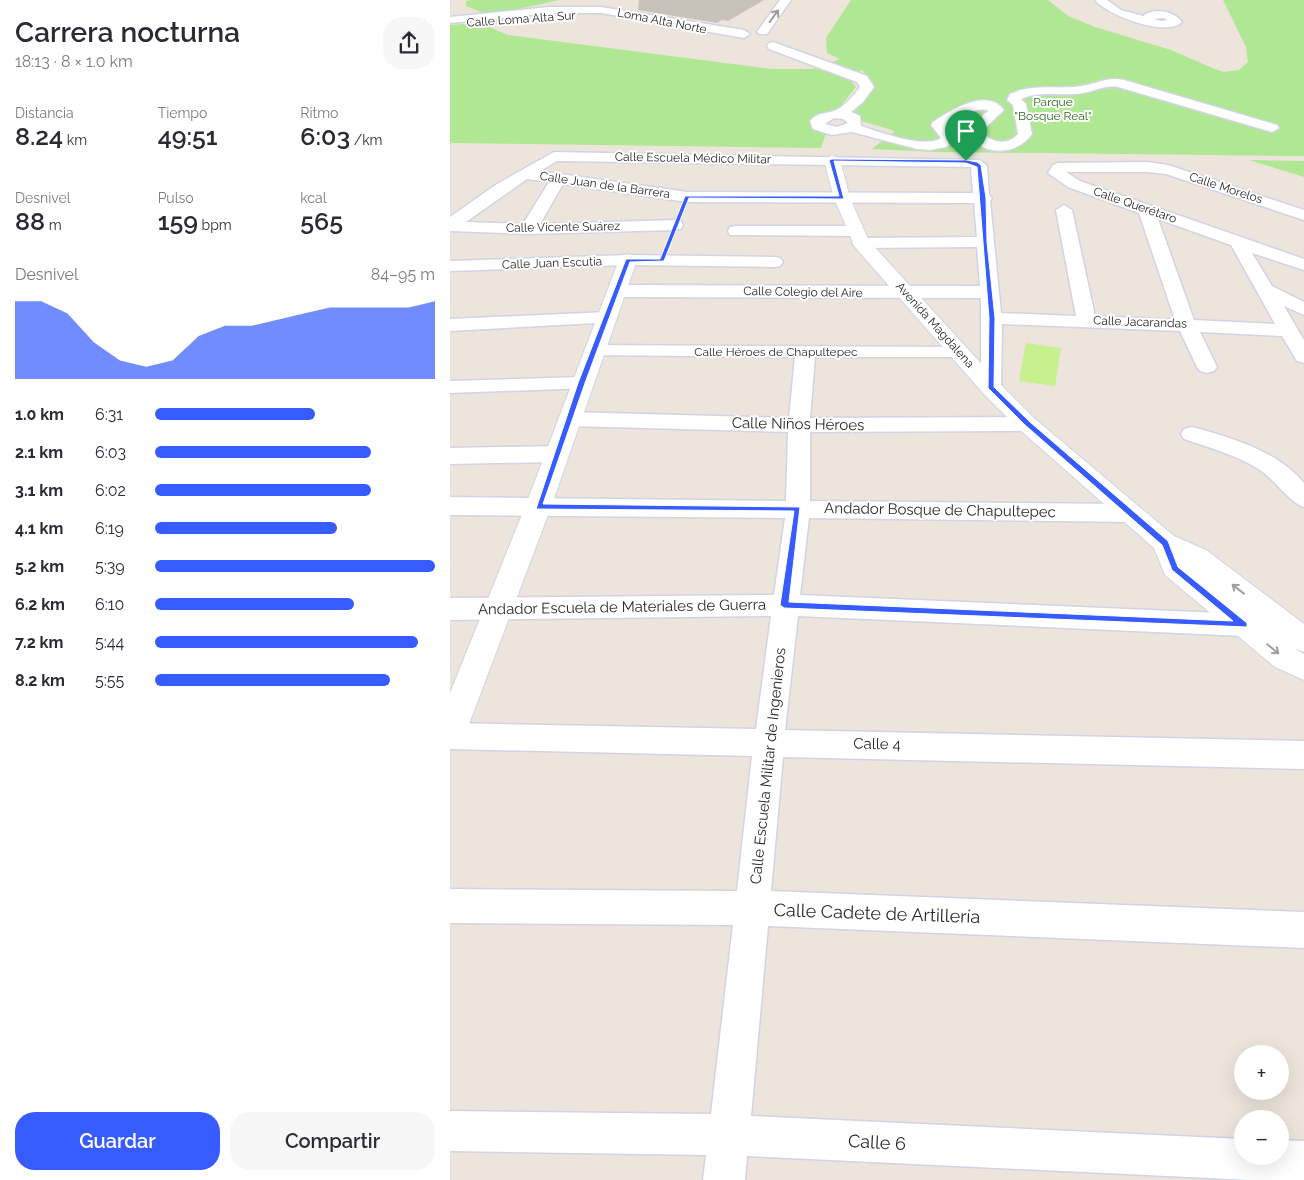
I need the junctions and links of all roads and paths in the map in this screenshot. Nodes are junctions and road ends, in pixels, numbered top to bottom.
1 (786, 0) edge
2 (1100, 0) edge
3 (634, 2) dead end
4 (597, 13) junction
5 (1175, 13) dead end
6 (450, 20) edge
7 (450, 24) edge
8 (763, 32) junction
9 (740, 41) joint
10 (766, 47) joint
11 (840, 114) junction
12 (852, 128) junction
13 (1272, 128) dead end
14 (832, 160) junction
15 (1147, 167) joint
16 (526, 174) junction
17 (559, 178) junction
18 (687, 197) junction
19 (842, 198) junction
20 (984, 198) junction
21 (1146, 208) junction
22 (1064, 210) dead end
23 (1304, 215) edge
24 (450, 225) edge
25 (676, 225) junction
26 (528, 229) junction
27 (736, 231) dead end
28 (858, 237) junction
29 (1237, 241) junction
30 (984, 242) junction
31 (628, 260) junction
32 (662, 260) junction
33 (774, 262) dead end
34 (1304, 265) edge
35 (450, 266) edge
36 (1264, 289) junction
37 (617, 291) junction
38 (988, 292) junction
39 (908, 293) junction
40 (1304, 309) edge
41 (607, 318) junction
42 (992, 318) junction
43 (1086, 320) junction
44 (1186, 324) junction
45 (450, 325) edge
46 (1288, 330) junction
47 (594, 351) junction
48 (958, 352) junction
49 (805, 353) junction
50 (1304, 357) edge
51 (1207, 367) dead end
52 (582, 383) junction
53 (450, 387) edge
54 (991, 388) junction
55 (569, 419) junction
56 (1027, 424) junction
57 (799, 425) junction
58 (1192, 434) dead end
59 (556, 454) junction
60 (450, 456) edge
61 (1304, 499) edge
62 (450, 506) edge
63 (538, 507) junction
64 (798, 508) junction
65 (1130, 513) junction
66 (1165, 543) junction
67 (784, 605) junction
68 (450, 608) edge
69 (498, 608) junction
70 (1244, 625) junction
71 (1304, 640) edge
72 (1304, 668) edge
73 (450, 734) edge
74 (769, 742) junction
75 (1304, 755) edge
76 (450, 906) edge
77 (753, 908) junction
78 (1304, 930) edge
79 (450, 1131) edge
80 (730, 1135) junction
81 (1304, 1162) edge
82 (724, 1180) edge

8 -> 1 street
2 - 5 street
3 - 4 street, Loma Alta Norte
4 - 6 street, Calle Loma Alta Sur
4 - 7 street, Calle Loma Alta Sur
4 - 9 street, Loma Alta Norte
8 - 9 street, Loma Alta Norte
8 - 10 street
10 - 11 street
11 - 12 street
11 - 12 street
12 - 13 street
14 - 16 street, Calle Escuela Médico Militar
14 - 19 main road, Avenida Magdalena
14 - 20 street, Calle Escuela Médico Militar
15 - 21 street, Calle Querétaro
15 - 23 street, Calle Morelos
16 - 17 street, Calle Juan de la Barrera
16 - 24 street
17 - 18 street, Calle Juan de la Barrera
17 - 26 street
18 - 19 street, Calle Juan de la Barrera
18 - 25 street
19 - 20 street, Calle Juan de la Barrera
19 - 28 main road, Avenida Magdalena
20 - 30 street
21 - 29 street, Calle Querétaro
21 - 44 street
22 - 43 street
24 - 26 street, Calle Vicente Suárez
25 - 26 street, Calle Vicente Suárez
25 - 32 street
27 - 28 street
28 - 30 street
28 - 39 main road, Avenida Magdalena
29 - 34 street, Calle Querétaro
29 - 36 street
30 - 38 street
31 - 32 street, Calle Juan Escutia
31 - 35 street, Calle Juan Escutia
31 - 37 main road
32 - 33 street, Calle Juan Escutia
36 - 40 street
36 - 46 street
37 - 39 street, Calle Colegio del Aire
37 - 41 main road
38 - 39 street, Calle Colegio del Aire
38 - 42 street
39 - 48 main road, Avenida Magdalena
41 - 45 street
41 - 47 main road
42 - 43 street, Calle Jacarandas
42 - 54 street
43 - 44 street, Calle Jacarandas
44 - 46 street, Calle Jacarandas
44 - 51 street
46 - 50 street
47 - 49 street, Calle Héroes de Chapultepec
47 - 52 main road
48 - 49 street, Calle Héroes de Chapultepec
48 - 54 main road, Avenida Magdalena
49 - 57 street, Calle Escuela Militar de Ingenieros
52 - 53 street
52 - 55 main road
54 - 56 main road, Avenida Magdalena
55 - 57 street, Calle Niños Héroes
55 - 59 main road
56 - 57 street, Calle Niños Héroes
56 - 65 main road, Avenida Magdalena
57 - 64 street, Calle Escuela Militar de Ingenieros
58 - 61 street
59 - 60 street
59 - 63 main road
62 - 63 street, Andador Bosque de Chapultepec
63 - 64 street, Andador Bosque de Chapultepec
63 - 69 main road
64 - 65 street, Andador Bosque de Chapultepec
64 - 67 street, Calle Escuela Militar de Ingenieros
65 - 66 main road, Avenida Magdalena
66 - 70 main road, Avenida Magdalena
71 -> 66 main road, Avenida Magdalena
67 - 69 street, Andador Escuela de Materiales de Guerra
67 - 70 street, Andador Escuela de Materiales de Guerra
67 - 74 street, Calle Escuela Militar de Ingenieros
68 - 69 street, Andador Escuela de Materiales de Guerra
69 - 73 main road
70 -> 72 main road, Avenida Magdalena
73 - 74 street, Calle 4
74 - 75 street, Calle 4
74 - 77 street, Calle Escuela Militar de Ingenieros
76 - 77 street, Calle Cadete de Artillería
77 - 78 street, Calle Cadete de Artillería
77 - 80 street, Calle Escuela Militar de Ingenieros
79 - 80 street, Calle 6
80 - 81 street, Calle 6
80 - 82 street, Calle Escuela Militar de Ingenieros

